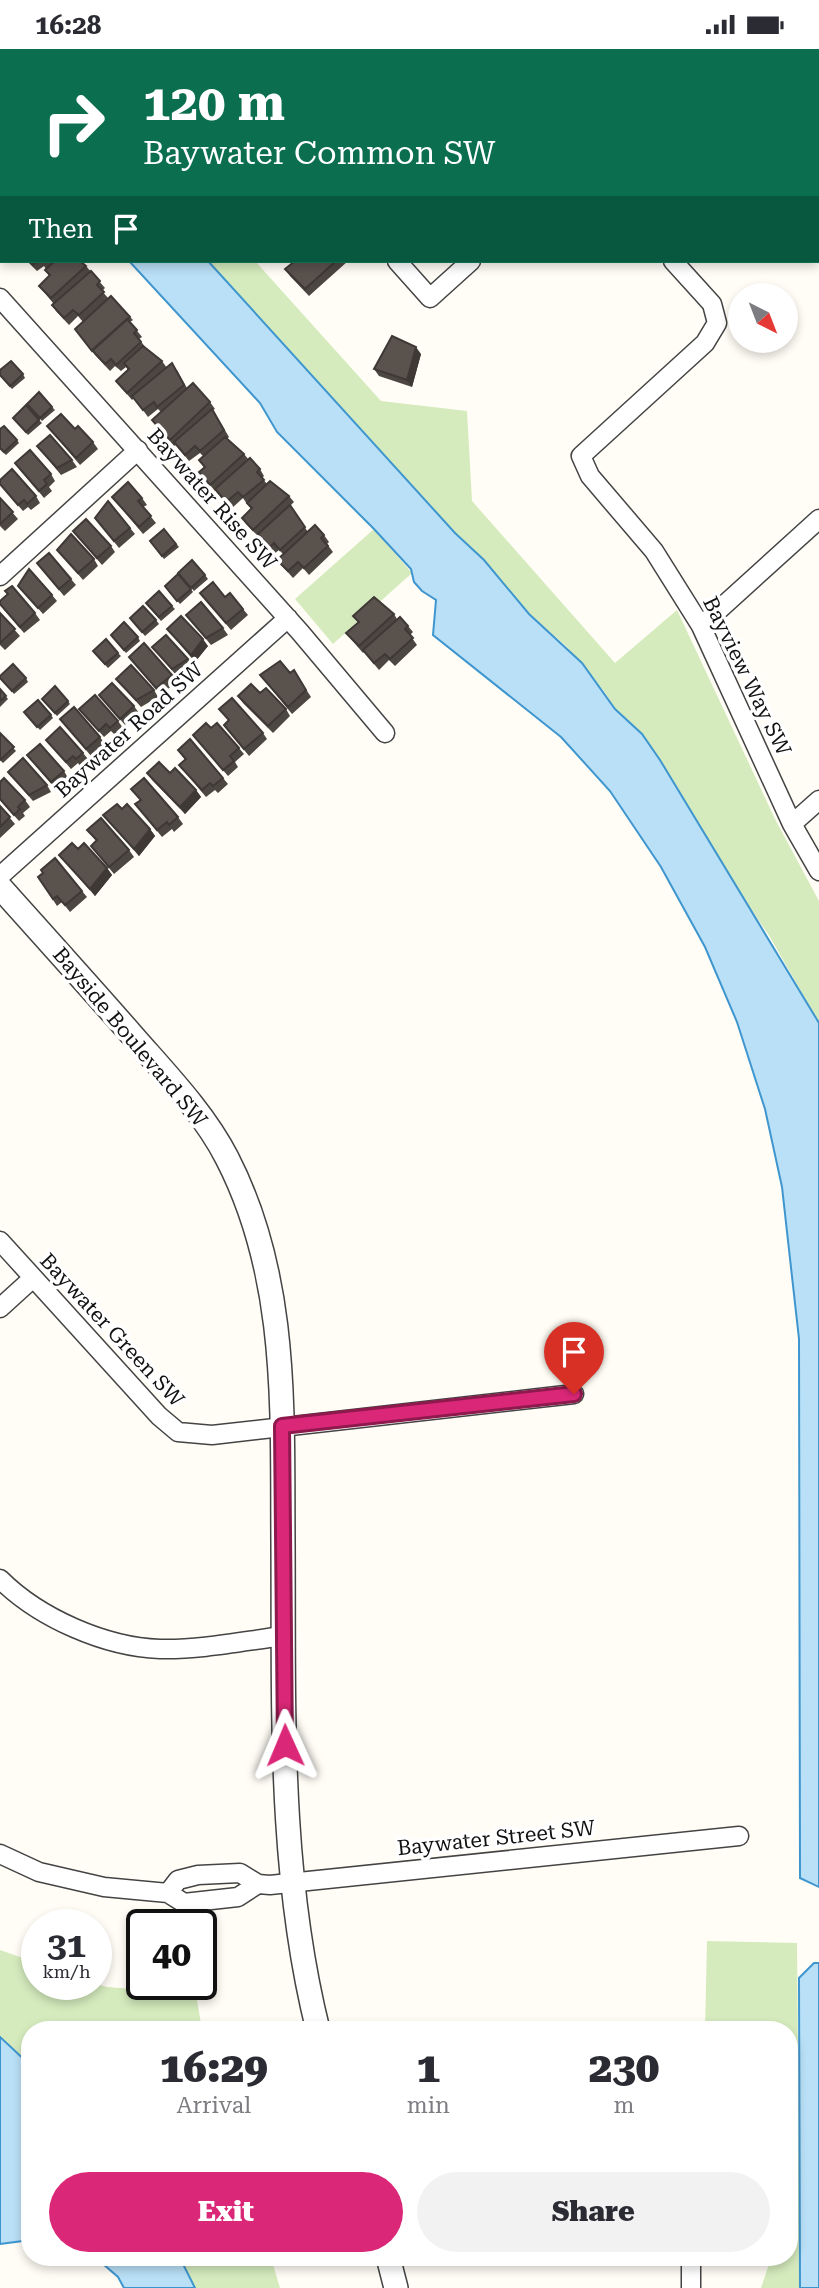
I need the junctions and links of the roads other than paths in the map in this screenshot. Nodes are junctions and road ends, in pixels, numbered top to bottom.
1 (399, 263) edge
2 (469, 263) edge
3 (675, 263) edge
4 (0, 298) edge
5 (138, 450) junction
6 (819, 519) edge
7 (0, 576) edge
8 (288, 618) junction
9 (701, 626) junction
10 (385, 733) dead end
11 (819, 800) edge
12 (792, 824) junction
13 (819, 871) edge
14 (0, 876) edge
15 (0, 887) edge
16 (0, 1241) edge
17 (33, 1278) junction
18 (0, 1308) edge
19 (574, 1394) dead end
20 (282, 1426) junction
21 (0, 1579) edge
22 (284, 1636) junction
23 (738, 1836) dead end
24 (0, 1854) edge
25 (291, 1883) junction
26 (258, 1884) junction
27 (168, 1893) junction
28 (316, 2021) edge
29 (390, 2266) edge
30 (691, 2266) edge
31 (396, 2288) edge
32 (691, 2288) edge

1 - 2 street
3 - 9 street, Bayview Way SW
4 - 5 street, Baywater Rise SW
5 - 7 street
5 - 8 street, Baywater Rise SW
6 - 9 street
8 - 10 street, Baywater Rise SW
8 - 14 street, Baywater Road SW
9 - 12 street, Bayview Way SW
11 - 12 street
12 - 13 street, Bayview Way SW
15 - 20 street, Bayside Boulevard SW
16 - 17 street, Baywater Green SW
17 - 18 street
17 - 20 street, Baywater Green SW
19 - 20 street
20 - 22 street, Bayside Boulevard SW
21 - 22 street
22 - 25 street, Bayside Boulevard SW
23 - 25 street, Baywater Street SW
24 - 27 street, Baywater Street SW
25 - 26 street, Baywater Street SW
25 - 28 street, Bayside Boulevard SW
26 - 27 street, Baywater Street SW
26 - 27 street, Baywater Street SW
29 - 31 street
30 - 32 street

